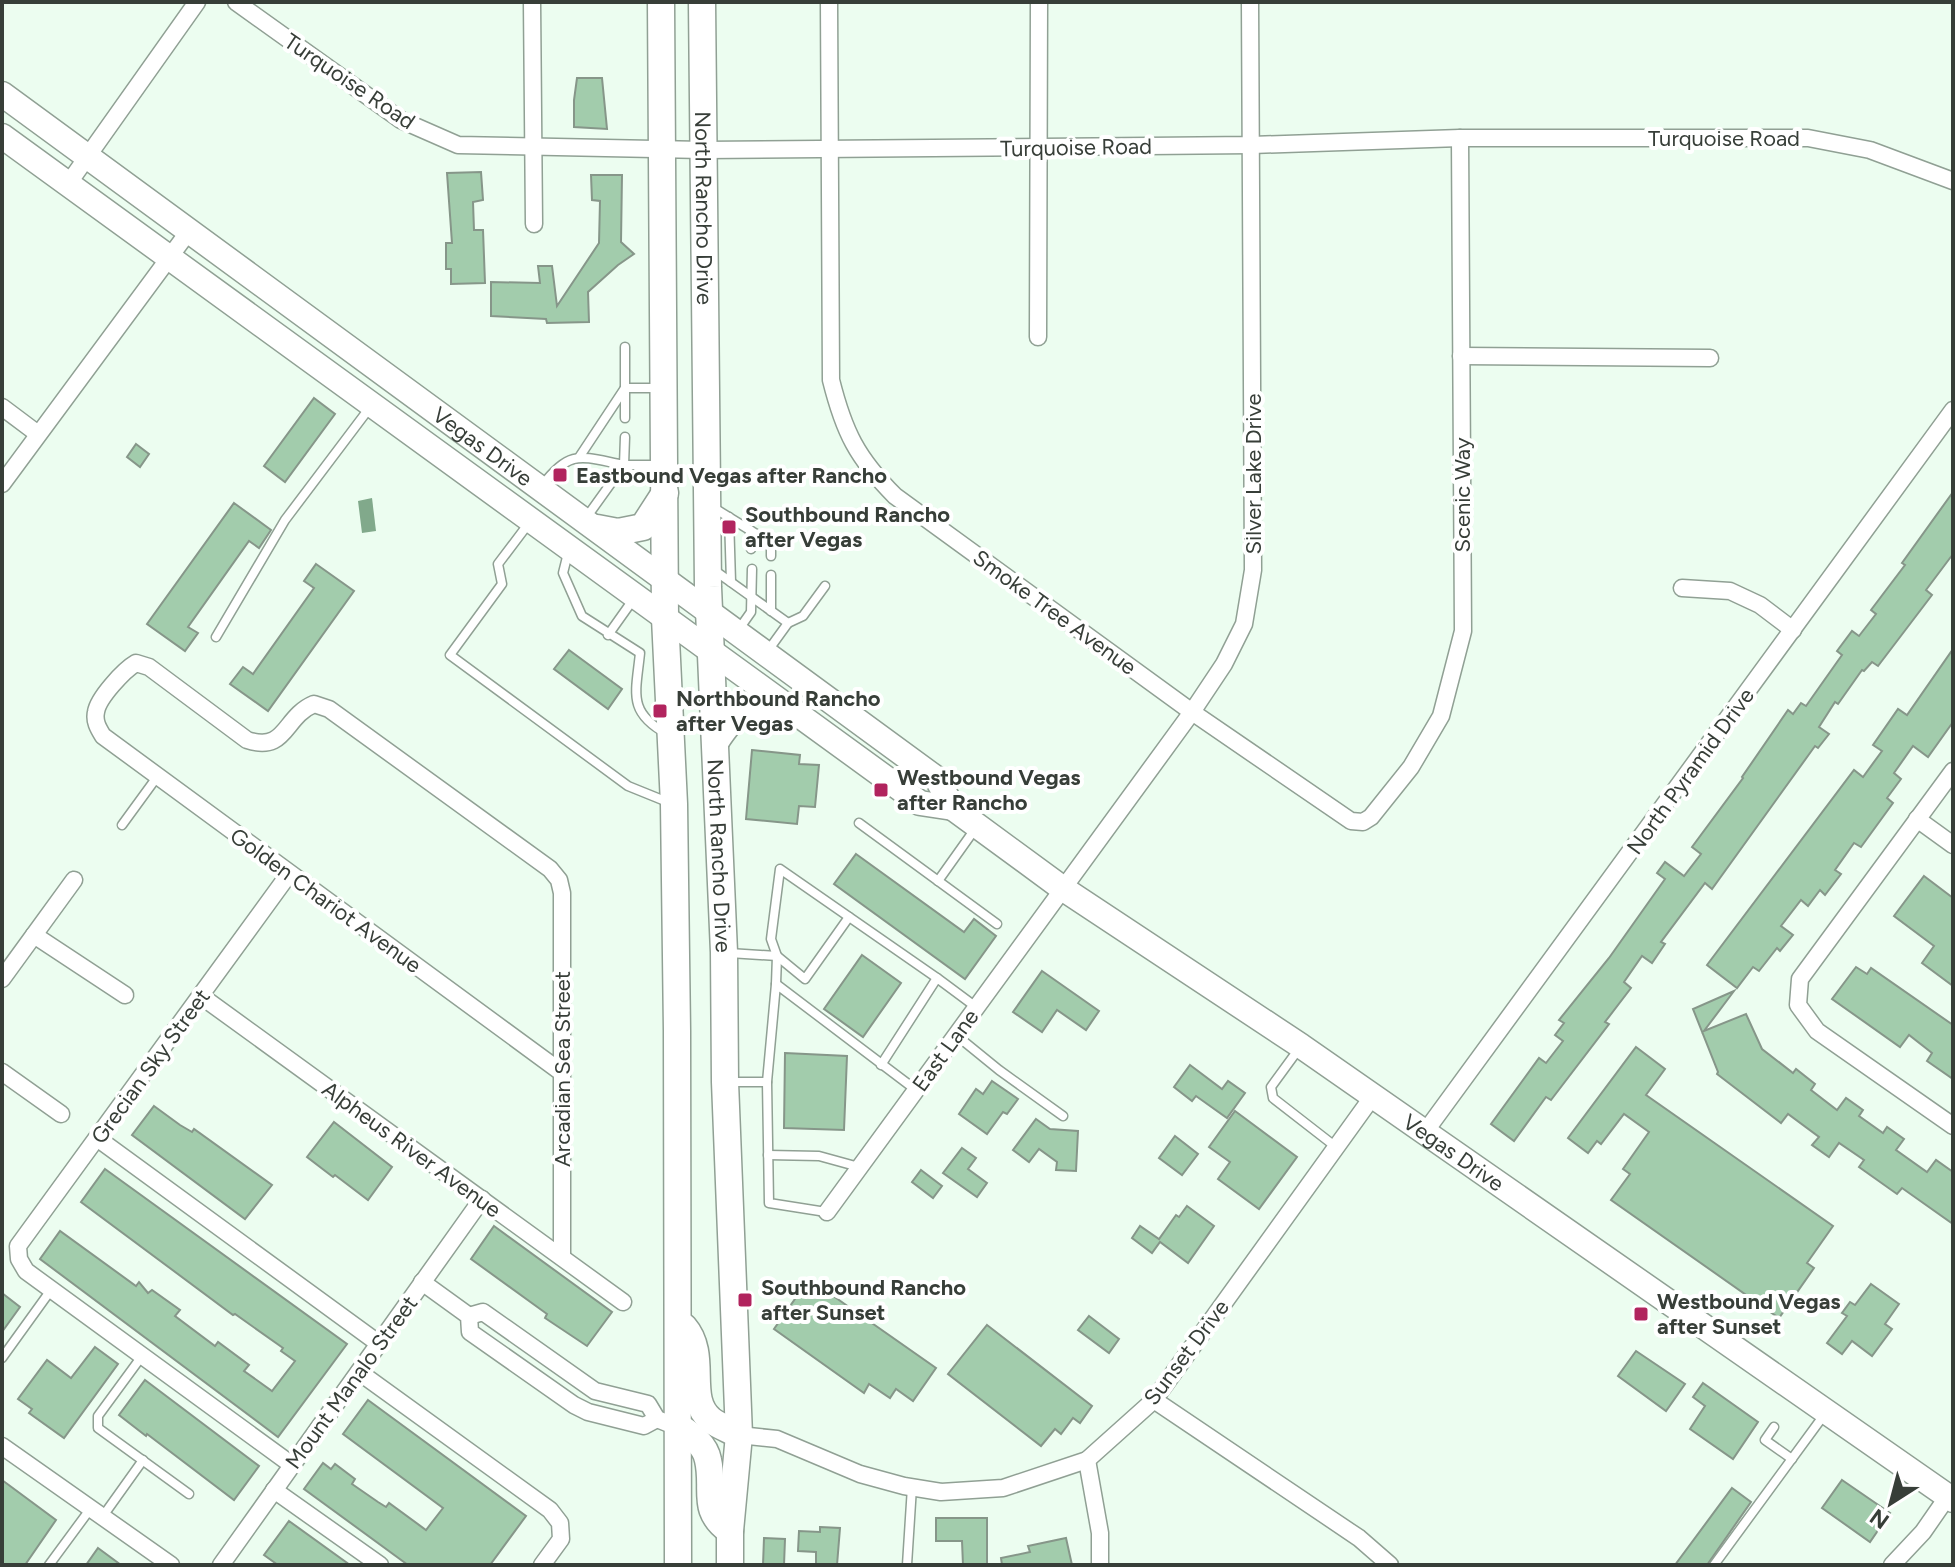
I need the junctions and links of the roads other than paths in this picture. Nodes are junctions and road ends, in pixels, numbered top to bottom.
1 (197, 2) edge
2 (236, 2) edge
3 (532, 2) edge
4 (661, 2) edge
5 (702, 2) edge
6 (829, 2) edge
7 (1039, 2) edge
8 (1250, 2) edge
9 (2, 94) edge
10 (2, 136) edge
11 (1460, 138) junction
12 (1252, 145) junction
13 (533, 146) junction
14 (1040, 148) junction
15 (830, 149) junction
16 (662, 150) junction
17 (703, 150) junction
18 (88, 156) junction
19 (1953, 181) edge
20 (68, 184) junction
21 (534, 224) dead end
22 (189, 231) junction
23 (169, 258) junction
24 (1038, 337) dead end
25 (625, 347) dead end
26 (1461, 356) junction
27 (1710, 358) dead end
28 (625, 388) junction
29 (665, 388) junction
30 (371, 406) junction
31 (2, 407) edge
32 (1953, 410) edge
33 (625, 418) dead end
34 (38, 434) junction
35 (625, 437) dead end
36 (580, 456) junction
37 (624, 465) junction
38 (666, 465) junction
39 (2, 484) edge
40 (541, 487) junction
41 (665, 493) junction
42 (718, 510) junction
43 (531, 520) junction
44 (591, 524) junction
45 (750, 530) junction
46 (570, 549) junction
47 (751, 549) dead end
48 (771, 556) dead end
49 (708, 566) junction
50 (752, 569) dead end
51 (771, 575) dead end
52 (665, 578) junction
53 (731, 582) junction
54 (825, 586) dead end
55 (1682, 588) dead end
56 (635, 596) junction
57 (752, 597) junction
58 (709, 611) junction
59 (771, 611) junction
60 (665, 618) junction
61 (788, 623) junction
62 (1793, 630) junction
63 (737, 631) junction
64 (608, 635) junction
65 (216, 637) dead end
66 (710, 650) junction
67 (766, 653) junction
68 (654, 654) junction
69 (785, 705) junction
70 (1192, 712) junction
71 (716, 741) junction
72 (1953, 771) edge
73 (158, 776) junction
74 (674, 804) junction
75 (953, 808) junction
76 (1917, 819) junction
77 (1363, 822) joint
78 (859, 823) dead end
79 (122, 825) dead end
80 (977, 826) junction
81 (1953, 845) edge
82 (289, 874) junction
83 (74, 880) dead end
84 (559, 880) joint
85 (938, 881) junction
86 (1062, 888) junction
87 (849, 917) junction
88 (997, 924) dead end
89 (34, 935) junction
90 (724, 952) junction
91 (777, 956) junction
92 (937, 978) junction
93 (2, 979) edge
94 (776, 984) junction
95 (125, 995) dead end
96 (201, 996) junction
97 (976, 1007) junction
98 (956, 1035) junction
99 (1301, 1046) junction
100 (881, 1065) junction
101 (2, 1072) edge
102 (561, 1072) junction
103 (725, 1082) junction
104 (767, 1082) junction
105 (916, 1090) junction
106 (1373, 1096) junction
107 (61, 1114) dead end
108 (1063, 1116) dead end
109 (1953, 1126) edge
110 (1425, 1132) junction
111 (97, 1138) junction
112 (1336, 1147) junction
113 (768, 1155) junction
114 (860, 1167) junction
115 (482, 1199) junction
116 (827, 1212) joint
117 (562, 1257) junction
118 (422, 1282) junction
119 (51, 1290) junction
120 (623, 1302) dead end
121 (469, 1316) junction
122 (679, 1323) junction
123 (509, 1330) junction
124 (378, 1343) junction
125 (495, 1350) junction
126 (142, 1356) junction
127 (2, 1358) edge
128 (359, 1372) junction
129 (1154, 1400) junction
130 (1827, 1411) junction
131 (668, 1423) junction
132 (1774, 1427) dead end
133 (739, 1435) junction
134 (2, 1446) edge
135 (1792, 1459) junction
136 (143, 1460) junction
137 (1087, 1460) junction
138 (292, 1465) junction
139 (912, 1487) junction
140 (274, 1490) junction
141 (189, 1494) dead end
142 (1950, 1498) edge
143 (97, 1512) junction
144 (730, 1531) junction
145 (49, 1565) edge
146 (171, 1565) edge
147 (221, 1565) edge
148 (380, 1565) edge
149 (542, 1565) edge
150 (671, 1565) edge
151 (678, 1565) edge
152 (730, 1565) edge
153 (907, 1565) edge
154 (1100, 1565) edge
155 (1390, 1565) edge
156 (1714, 1565) edge
157 (1892, 1565) edge

1 - 18 street
2 - 13 street, Turquoise Road
3 - 13 street
4 - 16 main road, North Rancho Drive
5 - 17 main road, North Rancho Drive
6 - 15 street, Smoke Tree Avenue
7 - 14 street
8 - 12 street, Silver Lake Drive
9 - 18 main road, Vegas Drive
10 - 20 main road, Vegas Drive
11 - 12 street, Turquoise Road
11 - 19 street, Turquoise Road
11 - 26 street, Scenic Way
12 - 14 street, Turquoise Road
12 - 70 street, Silver Lake Drive
13 - 16 street, Turquoise Road
13 - 21 street
14 - 15 street, Turquoise Road
14 - 24 street
15 - 17 street, Turquoise Road
15 - 70 street, Smoke Tree Avenue
16 - 17 street, Turquoise Road
16 - 29 main road, North Rancho Drive
17 - 42 main road, North Rancho Drive
18 - 20 street
18 - 22 main road, Vegas Drive
20 - 23 main road, Vegas Drive
22 - 23 street
22 - 40 main road, Vegas Drive
23 - 30 main road, Vegas Drive
23 - 34 street
25 - 28 lane
26 - 27 street
26 - 77 street, Scenic Way
28 - 29 lane
28 - 33 lane
28 - 36 lane
29 - 38 main road, North Rancho Drive
30 - 43 main road, Vegas Drive
30 - 65 lane
31 - 34 street
32 - 62 street, North Pyramid Drive
34 - 39 street
35 - 37 lane
36 - 37 lane
36 - 40 lane
37 - 38 lane
37 - 44 lane
38 - 41 main road, North Rancho Drive
40 - 44 main road, Vegas Drive
41 - 44 main road
41 - 52 main road, North Rancho Drive
42 - 45 lane
42 - 49 main road, North Rancho Drive
42 - 53 lane
43 - 46 main road, Vegas Drive
43 - 74 lane
44 - 52 main road, Vegas Drive
45 - 47 lane
45 - 48 lane
46 - 56 main road, Vegas Drive
46 - 64 lane
49 - 53 lane
49 - 58 main road, North Rancho Drive
50 - 57 lane
51 - 59 lane
52 - 58 main road, Vegas Drive
52 - 60 main road, North Rancho Drive
53 - 57 lane
54 - 61 lane
55 - 62 street
56 - 60 main road, Vegas Drive
56 - 64 lane
57 - 59 lane
57 - 63 lane
58 - 63 main road, Vegas Drive
58 - 66 main road, North Rancho Drive
59 - 61 lane
60 - 66 main road, Vegas Drive
60 - 68 main road, North Rancho Drive
61 - 67 lane
62 - 110 street, North Pyramid Drive
63 - 67 main road, Vegas Drive
64 - 68 lane
66 - 69 main road, Vegas Drive
66 - 71 main road, North Rancho Drive
67 - 75 main road, Vegas Drive
68 - 74 main road, North Rancho Drive
69 - 71 main road
69 - 75 main road, Vegas Drive
70 - 77 street, Smoke Tree Avenue
70 - 86 street, Silver Lake Drive
71 - 90 main road, North Rancho Drive
72 - 76 street
73 - 79 lane
73 - 82 street, Golden Chariot Avenue
73 - 84 street, Golden Chariot Avenue
74 - 122 main road, North Rancho Drive
75 - 80 main road, Vegas Drive
76 - 81 street
76 - 109 street
78 - 85 lane
80 - 85 lane
80 - 86 main road, Vegas Drive
82 - 96 street, Grecian Sky Street
82 - 102 street, Golden Chariot Avenue
83 - 89 street
84 - 102 street, Arcadian Sea Street
85 - 88 lane
86 - 97 street, East Lane
86 - 99 main road, Vegas Drive
87 - 91 lane
87 - 91 lane
87 - 92 lane
89 - 93 street
89 - 95 street
90 - 91 lane
90 - 103 main road, North Rancho Drive
91 - 94 lane
92 - 97 lane
92 - 100 lane
94 - 100 lane
94 - 104 lane
96 - 111 street, Grecian Sky Street
96 - 115 street, Alpheus River Avenue
97 - 98 street, East Lane
98 - 105 street, East Lane
98 - 108 lane
99 - 106 main road, Vegas Drive
99 - 112 lane
100 - 105 lane
101 - 107 street
102 - 117 street, Arcadian Sea Street
103 - 104 lane
103 - 133 main road, North Rancho Drive
104 - 113 lane
105 - 114 street, East Lane
106 - 110 main road, Vegas Drive
106 - 112 street, Sunset Drive
110 - 130 main road, Vegas Drive
111 - 119 street, Grecian Sky Street
111 - 124 street
112 - 129 street, Sunset Drive
113 - 114 lane
113 - 116 lane
114 - 116 street, East Lane
115 - 117 street, Alpheus River Avenue
115 - 118 street, Mount Manalo Street
117 - 120 street, Alpheus River Avenue
118 - 121 street
118 - 124 street, Mount Manalo Street
119 - 126 street
119 - 127 lane
121 - 123 street
121 - 125 street
122 - 131 main road, North Rancho Drive
122 - 133 main road
123 - 125 lane
123 - 131 street
124 - 128 street, Mount Manalo Street
125 - 131 street
126 - 136 lane
126 - 138 street
128 - 138 street, Mount Manalo Street
128 - 149 street
129 - 137 street, Sunset Drive
129 - 155 street
130 - 135 lane
130 - 142 main road, Vegas Drive
131 - 144 main road
131 - 151 main road, North Rancho Drive
132 - 135 lane
133 - 139 street, Sunset Drive
133 - 144 main road, North Rancho Drive
134 - 143 street
135 - 156 lane
136 - 141 lane
136 - 143 lane
137 - 139 street, Sunset Drive
137 - 154 street
138 - 140 street, Mount Manalo Street
139 - 153 lane
140 - 147 street, Mount Manalo Street
140 - 148 street
142 - 157 street
143 - 145 lane
143 - 146 street
144 - 152 main road, North Rancho Drive
150 - 151 lane

